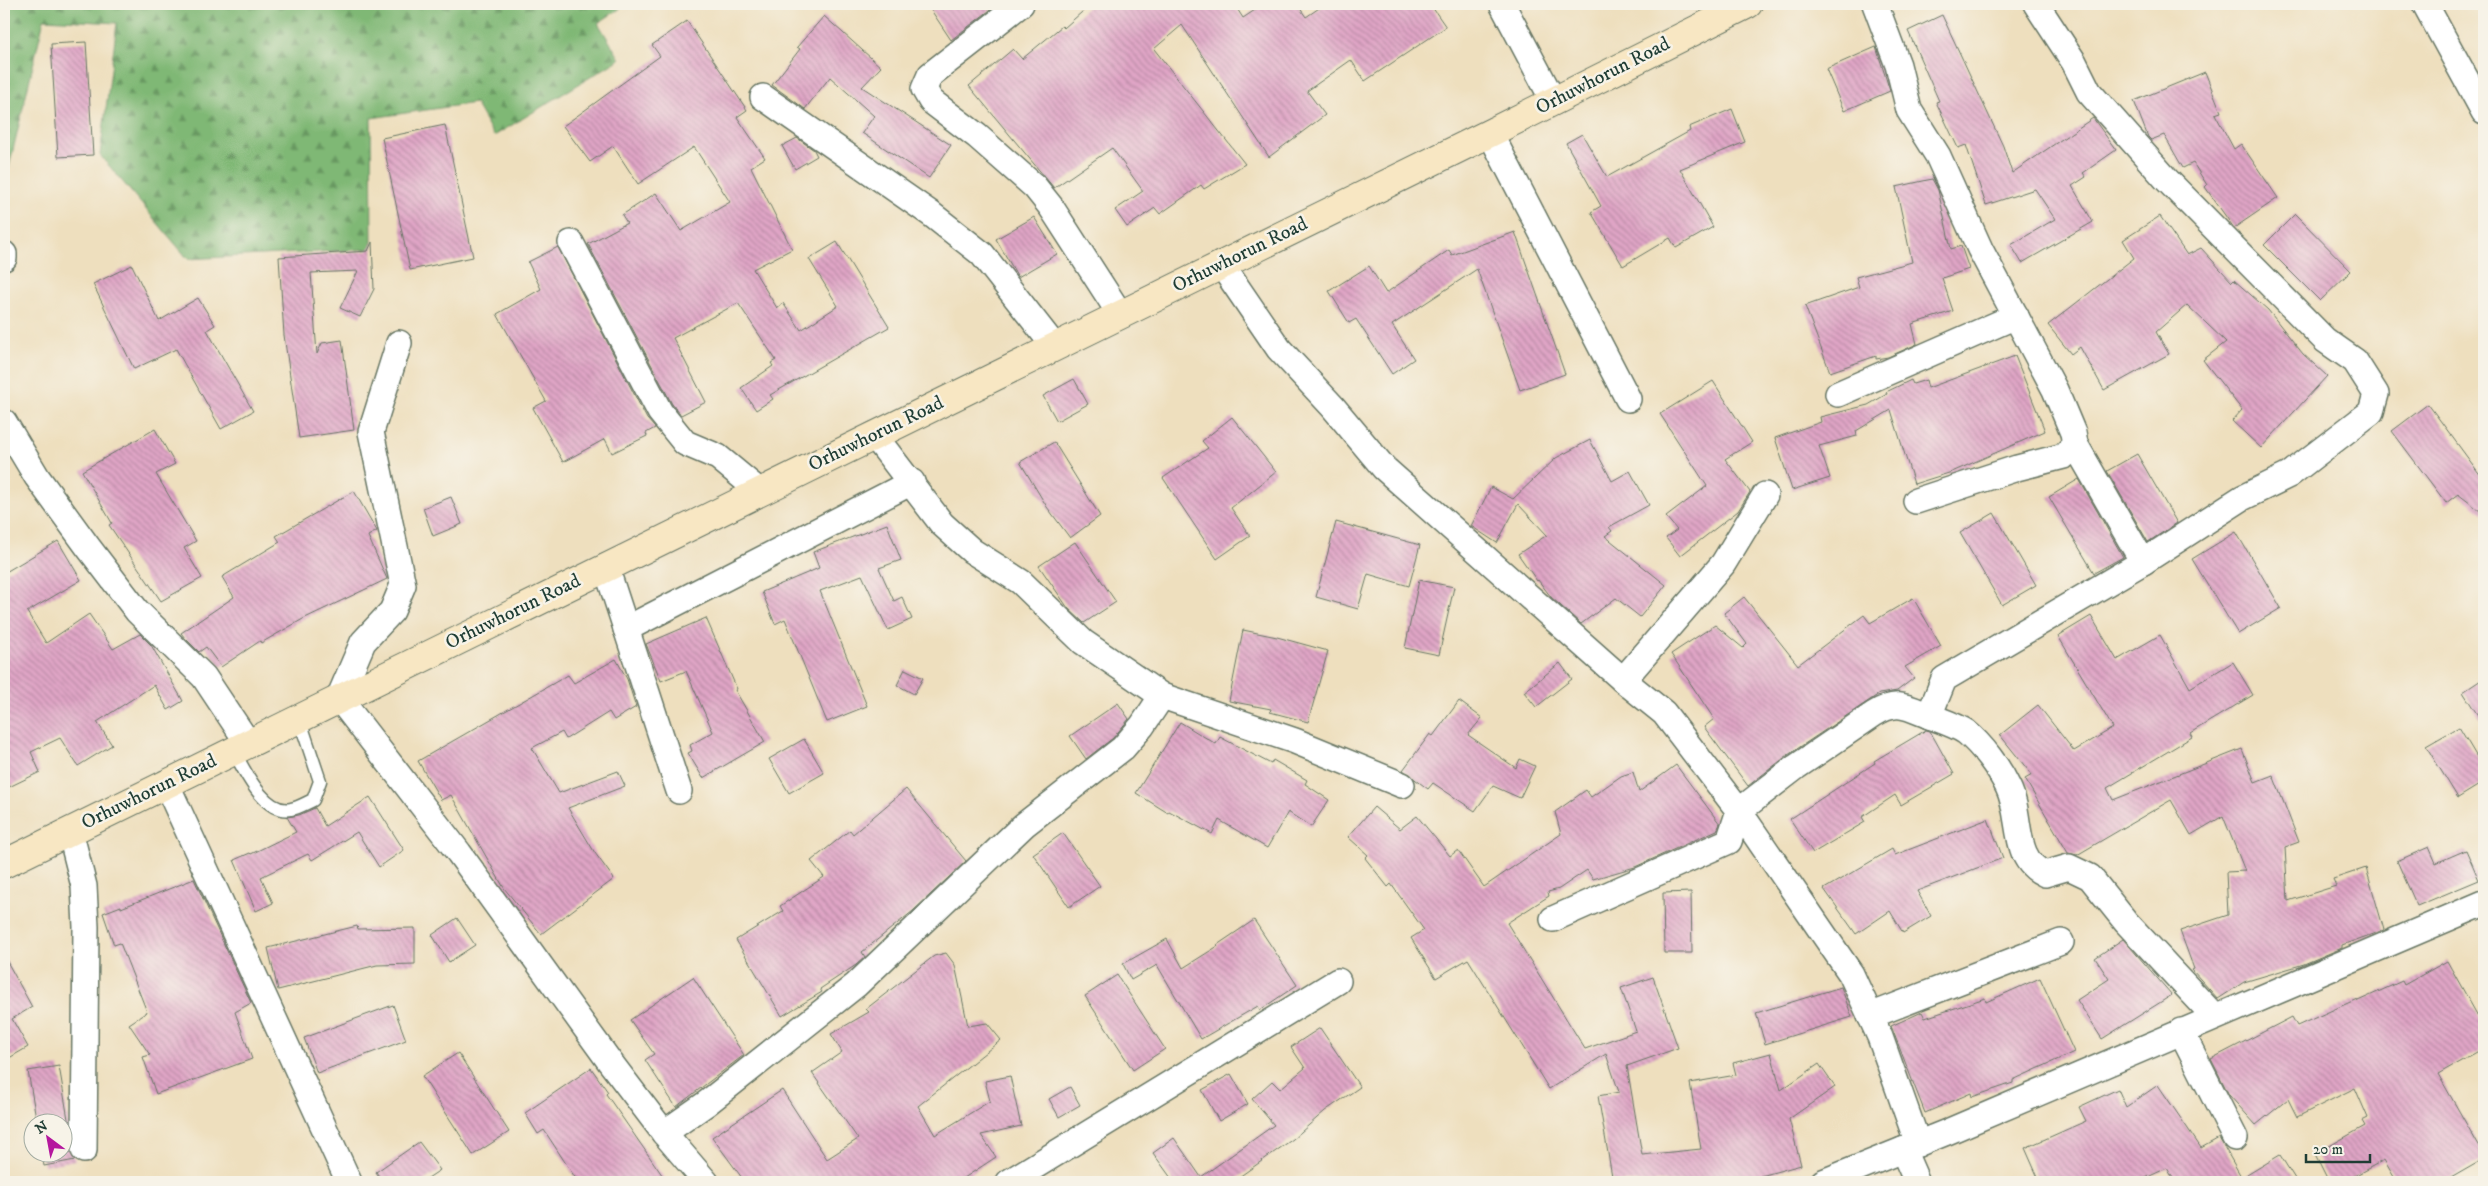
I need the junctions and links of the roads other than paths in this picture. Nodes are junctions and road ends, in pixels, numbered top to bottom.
1 (1020, 4) edge
2 (1502, 4) edge
3 (1748, 4) edge
4 (1875, 4) edge
5 (2036, 4) edge
6 (2425, 4) edge
7 (763, 97) dead end
8 (1554, 102) junction
9 (2484, 112) edge
10 (1490, 133) junction
11 (571, 243) dead end
12 (4, 254) edge
13 (4, 258) edge
14 (1221, 264) junction
15 (1120, 314) junction
16 (2016, 316) junction
17 (399, 343) dead end
18 (1054, 346) junction
19 (1838, 394) dead end
20 (1628, 399) dead end
21 (4, 422) edge
22 (874, 435) junction
23 (2074, 444) junction
24 (912, 482) junction
25 (759, 491) junction
26 (1765, 495) dead end
27 (1916, 501) dead end
28 (2143, 562) junction
29 (606, 566) junction
30 (626, 629) junction
31 (1623, 680) junction
32 (1162, 696) junction
33 (339, 698) junction
34 (1929, 716) junction
35 (298, 718) junction
36 (240, 746) junction
37 (166, 783) junction
38 (1402, 785) dead end
39 (679, 791) dead end
40 (1739, 811) junction
41 (70, 831) junction
42 (4, 864) edge
43 (2484, 903) edge
44 (1553, 919) dead end
45 (2061, 942) dead end
46 (1338, 981) dead end
47 (1870, 1016) junction
48 (2215, 1017) junction
49 (2182, 1031) junction
50 (664, 1133) junction
51 (2235, 1138) dead end
52 (1911, 1147) junction
53 (84, 1150) dead end
54 (349, 1182) edge
55 (706, 1182) edge
56 (1009, 1182) edge
57 (1823, 1182) edge
58 (1917, 1182) edge

1 - 15 street
2 - 8 street
3 - 8 street, Orhuwhorun Road
4 - 16 street
5 - 28 street
6 - 9 street
7 - 18 street
8 - 10 street, Orhuwhorun Road
10 - 14 street, Orhuwhorun Road
10 - 20 street
11 - 25 street
12 - 13 street
14 - 15 street, Orhuwhorun Road
14 - 31 street
15 - 18 street, Orhuwhorun Road
16 - 19 street
16 - 23 street
17 - 33 street
18 - 22 street, Orhuwhorun Road
21 - 36 street
22 - 24 street
22 - 25 street, Orhuwhorun Road
23 - 27 street
23 - 28 street
24 - 30 street
24 - 32 street
25 - 29 street, Orhuwhorun Road
26 - 31 street
28 - 34 street
29 - 30 street
29 - 33 street, Orhuwhorun Road
30 - 39 street
31 - 40 street
32 - 38 street
32 - 50 street
33 - 35 street, Orhuwhorun Road
33 - 50 street
34 - 40 street
34 - 48 street
35 - 36 street, Orhuwhorun Road
35 - 36 lane
36 - 37 street, Orhuwhorun Road
37 - 41 street, Orhuwhorun Road
37 - 54 street
40 - 44 street
40 - 47 street
41 - 42 street, Orhuwhorun Road
41 - 53 street
43 - 48 street
45 - 47 street
46 - 56 street
47 - 52 street
48 - 49 street
49 - 51 street
49 - 52 street
50 - 55 street
52 - 57 street
52 - 58 street

